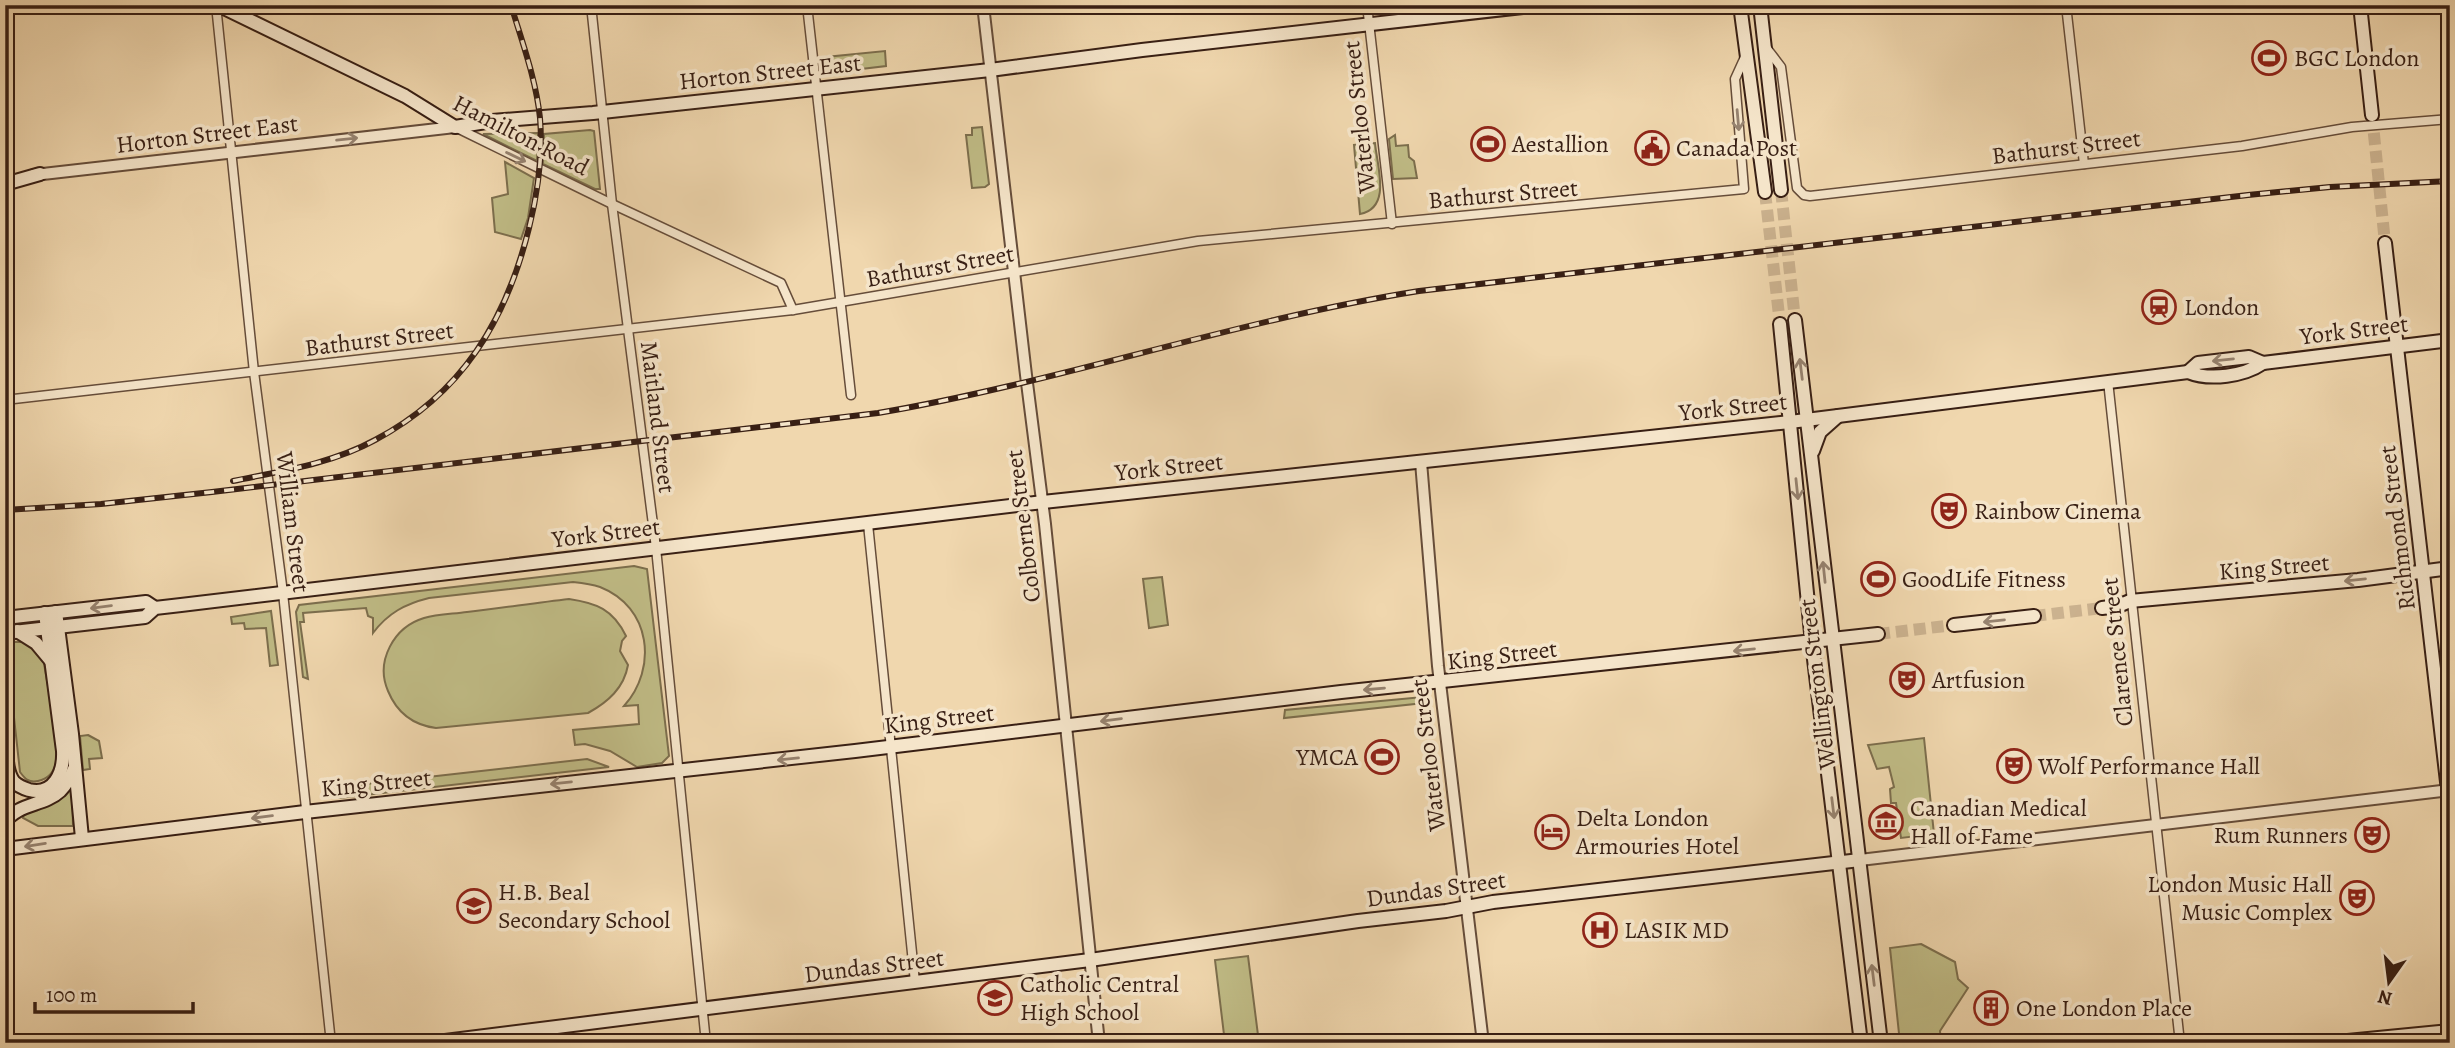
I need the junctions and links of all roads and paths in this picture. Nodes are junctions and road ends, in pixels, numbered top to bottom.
1 (217, 5) edge
2 (591, 5) edge
3 (807, 5) edge
4 (983, 5) edge
5 (1367, 5) edge
6 (1540, 5) edge
7 (1740, 5) edge
8 (1760, 5) edge
9 (2066, 5) edge
10 (2360, 5) edge
11 (1370, 25) junction
12 (1764, 44) junction
13 (1746, 55) junction
14 (990, 70) junction
15 (817, 88) junction
16 (603, 111) junction
17 (2372, 115) tunnel mouth
18 (2450, 119) edge
19 (455, 127) junction
20 (230, 152) junction
21 (2084, 164) junction
22 (40, 174) joint
23 (5, 182) edge
24 (1781, 190) tunnel mouth
25 (1765, 192) tunnel mouth
26 (612, 204) junction
27 (1392, 224) junction
28 (2385, 243) tunnel mouth
29 (1014, 273) junction
30 (840, 302) junction
31 (793, 310) junction
32 (1795, 320) tunnel mouth
33 (1780, 324) tunnel mouth
34 (628, 331) junction
35 (2450, 340) edge
36 (2397, 346) junction
37 (254, 372) junction
38 (2108, 381) junction
39 (851, 396) dead end
40 (5, 400) edge
41 (1840, 415) junction
42 (1808, 419) junction
43 (1790, 422) junction
44 (1812, 455) junction
45 (1421, 462) junction
46 (1042, 502) junction
47 (868, 524) junction
48 (656, 548) junction
49 (2450, 568) edge
50 (2423, 571) junction
51 (283, 593) junction
52 (2130, 601) junction
53 (155, 608) junction
54 (2102, 608) tunnel mouth
55 (50, 613) junction
56 (2034, 616) tunnel mouth
57 (5, 618) edge
58 (1954, 625) tunnel mouth
59 (52, 627) junction
60 (11, 632) edge
61 (1878, 634) tunnel mouth
62 (1832, 639) junction
63 (1812, 643) junction
64 (51, 661) junction
65 (1442, 683) junction
66 (1067, 726) junction
67 (5, 738) edge
68 (891, 745) junction
69 (75, 766) junction
70 (678, 771) junction
71 (2449, 790) edge
72 (2450, 808) edge
73 (305, 812) junction
74 (5, 822) edge
75 (2156, 826) junction
76 (82, 838) junction
77 (5, 849) edge
78 (1860, 860) junction
79 (1840, 862) junction
80 (1467, 907) junction
81 (1090, 960) junction
82 (915, 982) junction
83 (703, 1009) junction
84 (2450, 1031) edge
85 (331, 1043) edge
86 (429, 1043) edge
87 (706, 1043) edge
88 (1099, 1043) edge
89 (1483, 1043) edge
90 (1861, 1043) edge
91 (1881, 1043) edge
92 (2180, 1043) edge
93 (2327, 1043) edge

1 - 19 main road, Hamilton Road
1 - 20 street, William Street
2 - 16 street, Maitland Street
3 - 15 street
4 - 14 street, Colborne Street
5 - 11 street, Waterloo Street
6 - 11 main road, Horton Street East
7 - 13 main road
8 - 12 main road
9 - 21 street
10 - 17 main road
11 - 14 main road, Horton Street East
11 - 27 street, Waterloo Street
12 - 21 street, Bathurst Street
12 - 24 main road
13 - 25 main road
13 -> 27 street, Bathurst Street
14 - 15 main road, Horton Street East
14 - 29 street, Colborne Street
15 - 16 main road, Horton Street East
15 - 30 street
16 - 19 main road, Horton Street East
16 - 26 street, Maitland Street
18 - 21 street, Bathurst Street
20 -> 19 street, Horton Street East
19 -> 26 street, Hamilton Road
20 - 22 street, Horton Street East
20 - 37 street, William Street
22 - 23 main road
26 - 31 street, Hamilton Road
26 - 34 street, Maitland Street
27 - 29 street, Bathurst Street
28 - 36 main road, Richmond Street
29 - 30 street, Bathurst Street
29 - 46 street, Colborne Street
30 - 31 street, Bathurst Street
30 - 39 street
31 - 34 street, Bathurst Street
42 -> 32 main road, Wellington Street
33 - 43 main road, Wellington Street
34 - 37 street, Bathurst Street
34 - 48 street, Maitland Street
35 - 36 main road, York Street
36 - 38 main road, York Street
36 - 50 main road, Richmond Street
37 - 40 street, Bathurst Street
37 - 51 street, William Street
38 - 41 main road, York Street
38 - 52 street, Clarence Street
41 - 42 main road, York Street
41 - 44 main road
42 - 43 main road, York Street
42 - 44 main road, Wellington Street
43 - 45 main road, York Street
43 -> 63 main road, Wellington Street
62 -> 44 main road, Wellington Street
45 - 46 main road, York Street
45 - 65 street, Waterloo Street
46 - 47 main road, York Street
46 - 66 street, Colborne Street
47 - 48 main road, York Street
47 - 68 street
48 - 51 main road, York Street
48 - 70 street, Maitland Street
49 - 50 main road, King Street
50 -> 52 main road, King Street
50 - 71 main road, Richmond Street
51 - 53 main road, York Street
51 - 73 street, William Street
52 - 54 main road, King Street
52 - 75 street, Clarence Street
53 -> 55 main road, York Street
53 - 59 main road, York Street
55 - 57 main road, York Street
55 - 59 main road
56 -> 58 main road
59 - 60 main road, York Street
59 - 64 main road
59 - 69 main road
60 - 64 main road
61 - 62 main road, King Street
62 - 63 main road, King Street
62 - 78 main road, Wellington Street
63 -> 65 main road, King Street
63 -> 79 main road, Wellington Street
64 - 67 main road
65 -> 66 main road, King Street
65 - 80 street, Waterloo Street
66 - 68 main road, King Street
66 - 81 street, Colborne Street
68 -> 70 main road, King Street
68 - 82 street
69 - 74 main road
69 - 76 main road
70 -> 73 main road, King Street
70 - 83 street, Maitland Street
71 - 72 main road, Richmond Street
71 - 75 street, Dundas Street
73 -> 76 main road, King Street
73 - 85 street, William Street
75 - 78 street, Dundas Street
75 - 92 street, Clarence Street
76 -> 77 main road, King Street
78 - 79 main road, Dundas Street
91 -> 78 main road, Wellington Street
79 - 80 main road, Dundas Street
79 - 90 main road, Wellington Street
80 - 81 main road, Dundas Street
80 - 89 street, Waterloo Street
81 - 82 main road, Dundas Street
81 - 88 street, Colborne Street
82 - 83 main road, Dundas Street
83 - 86 main road, Dundas Street
83 - 87 street, Maitland Street
84 - 93 main road

